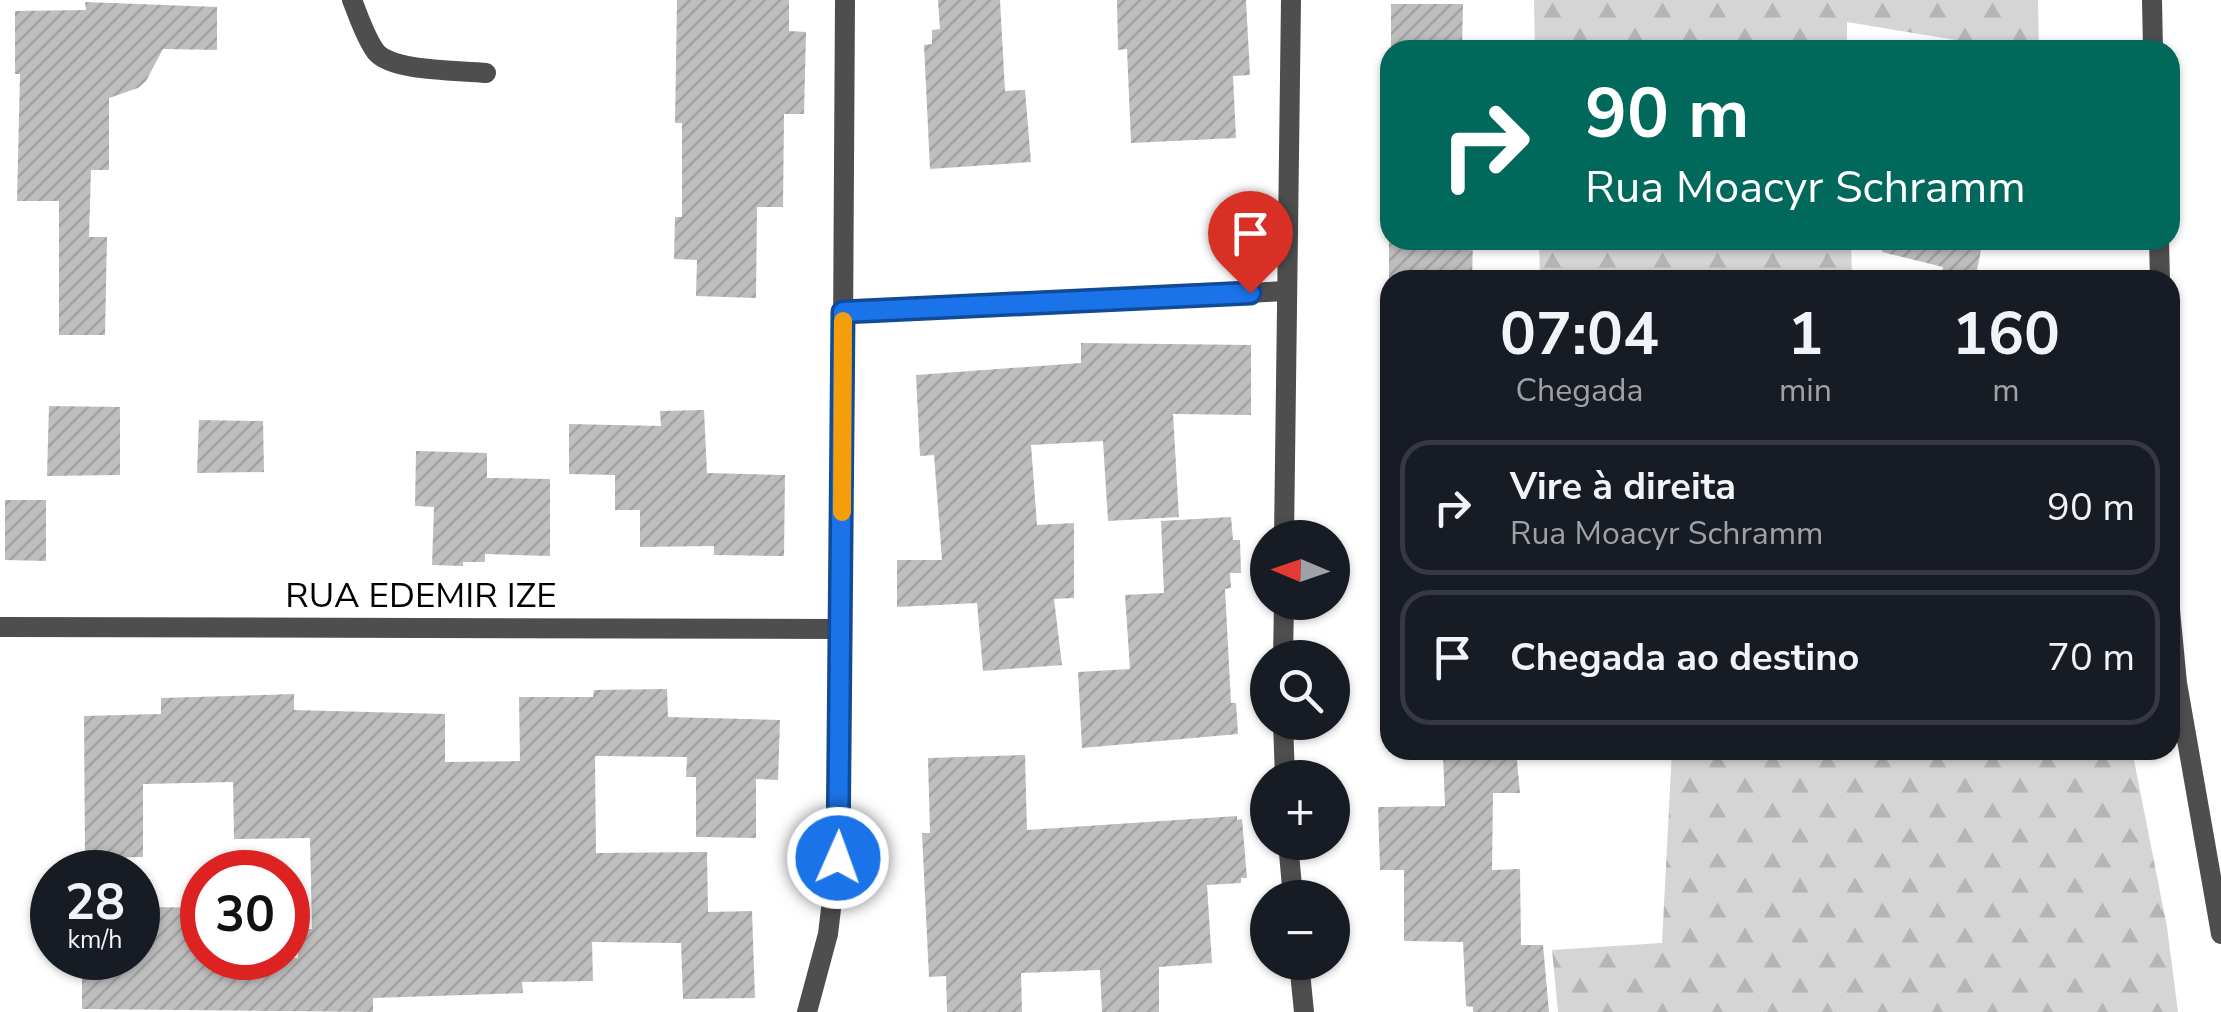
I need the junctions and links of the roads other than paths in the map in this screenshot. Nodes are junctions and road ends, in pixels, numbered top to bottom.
1 (352, 0) edge
2 (845, 0) edge
3 (1291, 0) edge
4 (2152, 0) edge
5 (2154, 40) edge
6 (486, 72) dead end
7 (1288, 291) junction
8 (843, 312) junction
9 (1284, 520) edge
10 (0, 627) edge
11 (842, 629) junction
12 (2180, 700) edge
13 (2221, 934) edge
14 (1301, 980) edge
15 (807, 1012) edge
16 (1304, 1012) edge

1 - 6 street
2 - 8 street
3 - 7 street
4 - 5 street
7 - 8 street
7 - 9 street
8 - 11 street
10 - 11 street, RUA EDEMIR IZE
11 - 15 street
12 - 13 street
14 - 16 street

